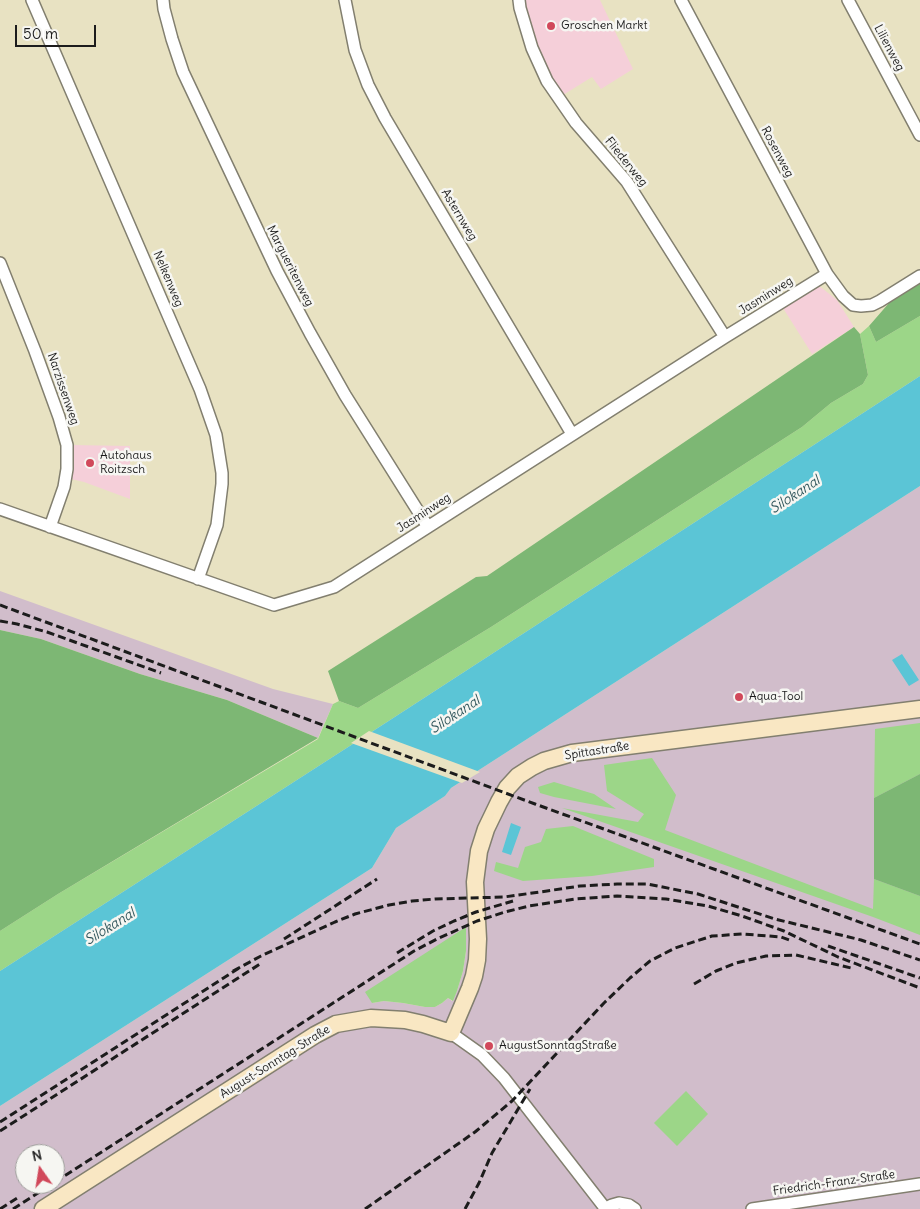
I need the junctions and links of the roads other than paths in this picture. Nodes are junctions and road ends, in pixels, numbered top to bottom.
1 (32, 0) edge
2 (163, 0) edge
3 (345, 0) edge
4 (519, 0) edge
5 (681, 0) edge
6 (848, 0) edge
7 (920, 135) edge
8 (0, 263) edge
9 (827, 274) junction
10 (920, 276) edge
11 (725, 337) junction
12 (572, 434) junction
13 (0, 509) edge
14 (50, 527) junction
15 (428, 527) junction
16 (198, 579) junction
17 (920, 709) edge
18 (451, 1033) junction
19 (920, 1184) edge
20 (604, 1208) edge
21 (43, 1209) edge
22 (635, 1209) edge
23 (752, 1209) edge

1 - 16 street, Nelkenweg
2 - 15 street, Margueritenweg
3 - 12 street, Asternweg
4 - 11 street, Fliederweg
5 - 9 street, Rosenweg
6 - 7 street, Lilienweg
8 - 14 street, Narzissenweg
9 - 10 street, Rosenweg
9 - 11 street, Jasminweg
11 - 12 street, Jasminweg
12 - 15 street, Jasminweg
13 - 14 street, Jasminweg
14 - 16 street, Jasminweg
15 - 16 street, Jasminweg
17 - 18 street, Spittastraße
18 - 20 street, August-Sonntag-Straße
18 - 21 street, August-Sonntag-Straße
19 - 23 street, Friedrich-Franz-Straße
20 - 22 street

